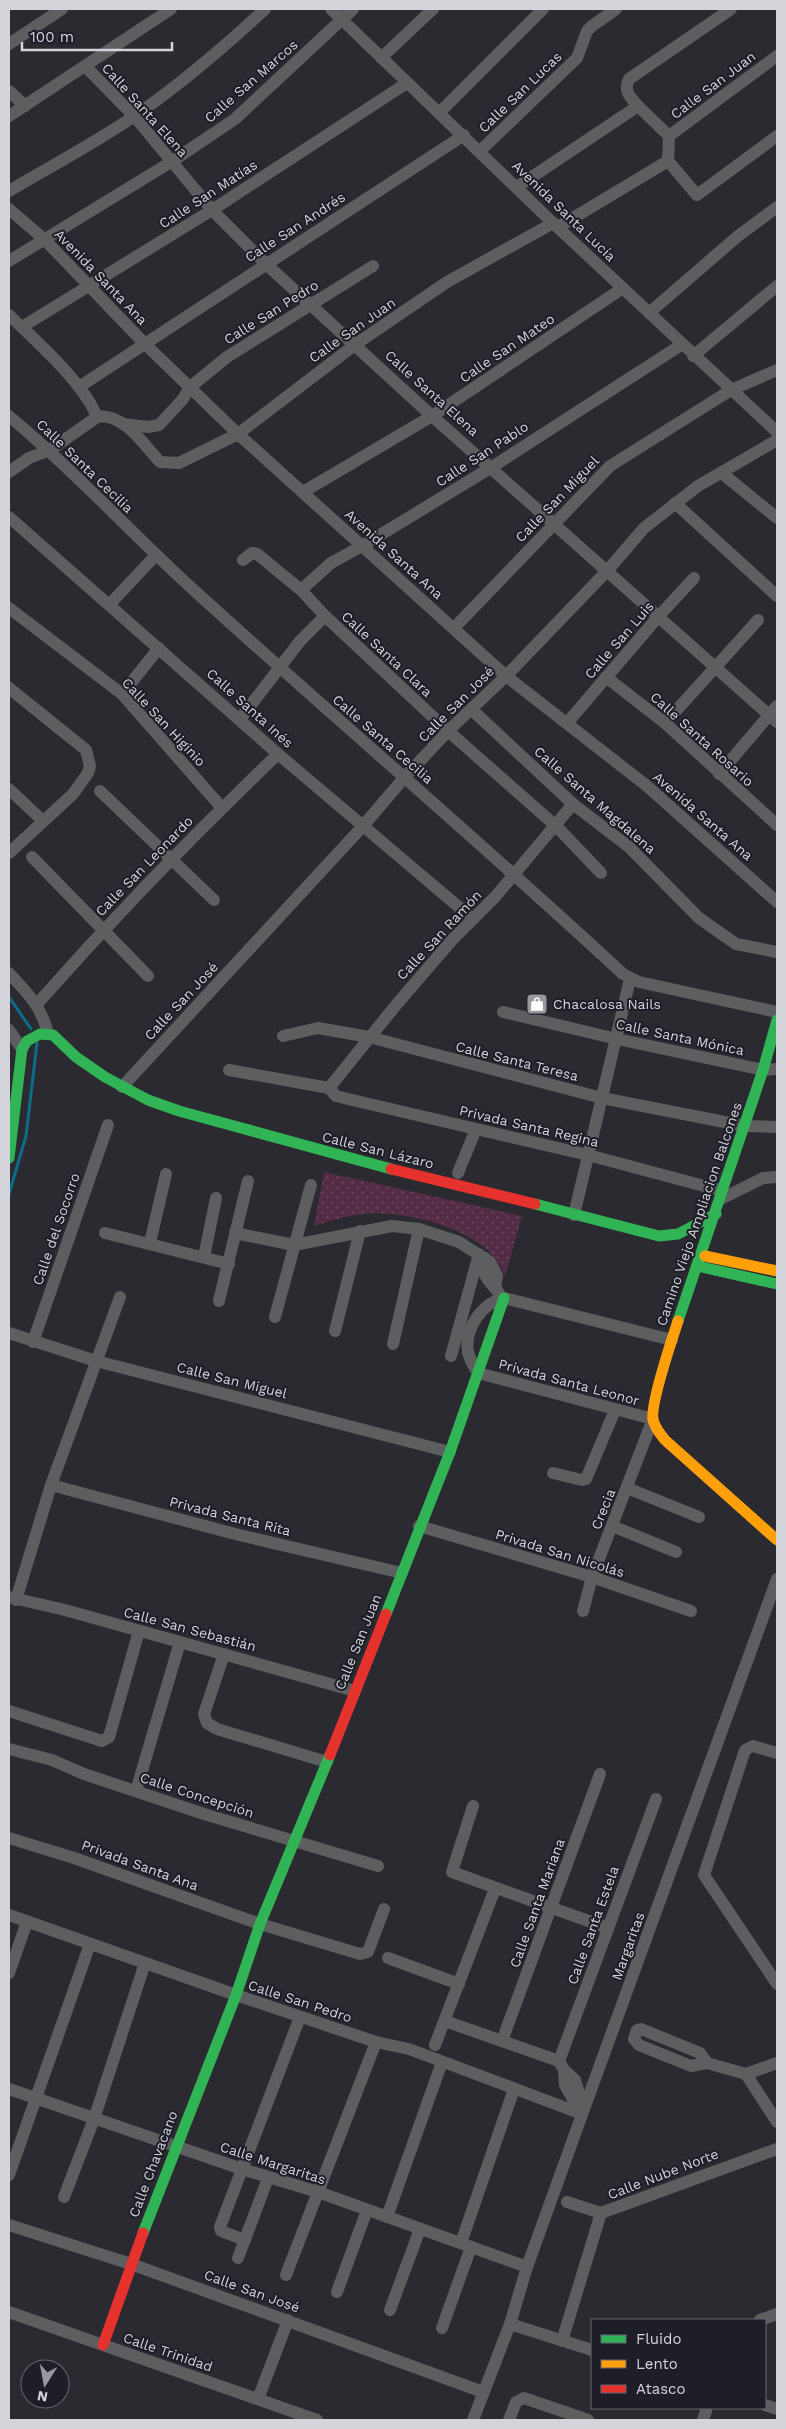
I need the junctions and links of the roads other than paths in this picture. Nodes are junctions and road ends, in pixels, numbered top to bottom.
1 (62, 9) edge
2 (172, 9) edge
3 (265, 9) edge
4 (331, 9) edge
5 (353, 9) edge
6 (433, 9) edge
7 (543, 9) edge
8 (616, 9) edge
9 (731, 9) edge
10 (342, 19) junction
11 (9, 44) edge
12 (777, 56) edge
13 (381, 58) junction
14 (86, 67) junction
15 (407, 82) junction
16 (9, 91) edge
17 (25, 106) junction
18 (638, 106) junction
19 (439, 113) junction
20 (9, 116) edge
21 (134, 116) junction
22 (464, 135) junction
23 (669, 136) junction
24 (777, 136) edge
25 (480, 151) junction
26 (668, 161) junction
27 (171, 162) junction
28 (517, 187) junction
29 (9, 191) edge
30 (777, 207) edge
31 (9, 209) edge
32 (212, 210) junction
33 (555, 225) junction
34 (45, 240) junction
35 (9, 261) edge
36 (266, 264) junction
37 (373, 266) dead end
38 (90, 286) junction
39 (777, 286) edge
40 (623, 288) junction
41 (311, 304) junction
42 (649, 313) junction
43 (9, 315) edge
44 (22, 328) junction
45 (144, 343) junction
46 (356, 344) junction
47 (681, 345) junction
48 (693, 356) junction
49 (777, 370) edge
50 (79, 387) junction
51 (189, 388) junction
52 (730, 390) junction
53 (9, 416) edge
54 (432, 416) junction
55 (97, 417) junction
56 (123, 424) junction
57 (777, 432) edge
58 (238, 434) junction
59 (777, 440) edge
60 (50, 450) junction
61 (492, 468) junction
62 (9, 472) edge
63 (723, 474) junction
64 (303, 492) junction
65 (675, 503) junction
66 (777, 518) edge
67 (10, 521) edge
68 (553, 524) junction
69 (362, 546) junction
70 (155, 556) junction
71 (243, 560) dead end
72 (607, 571) junction
73 (694, 578) dead end
74 (301, 590) junction
75 (777, 596) edge
76 (110, 604) junction
77 (9, 608) edge
78 (325, 616) junction
79 (658, 617) junction
80 (758, 620) dead end
81 (454, 628) junction
82 (159, 648) junction
83 (715, 666) junction
84 (279, 667) junction
85 (506, 676) junction
86 (606, 677) junction
87 (9, 688) edge
88 (122, 694) junction
89 (471, 709) junction
90 (775, 714) edge
91 (240, 719) junction
92 (568, 723) junction
93 (665, 723) junction
94 (448, 732) junction
95 (278, 754) junction
96 (719, 774) junction
97 (404, 778) junction
98 (9, 789) edge
99 (100, 791) dead end
100 (573, 804) junction
101 (222, 808) junction
102 (43, 821) junction
103 (776, 822) edge
104 (363, 826) junction
105 (556, 826) junction
106 (9, 853) edge
107 (32, 857) dead end
108 (170, 860) junction
109 (601, 873) dead end
110 (515, 874) junction
111 (214, 900) dead end
112 (777, 902) edge
113 (473, 919) junction
114 (104, 929) junction
115 (777, 952) edge
116 (9, 973) edge
117 (148, 976) dead end
118 (630, 979) junction
119 (37, 1004) junction
120 (503, 1012) dead end
121 (777, 1012) edge
122 (777, 1020) edge
123 (9, 1032) edge
124 (40, 1035) junction
125 (283, 1036) dead end
126 (369, 1037) junction
127 (617, 1039) junction
128 (22, 1049) junction
129 (777, 1069) edge
130 (230, 1070) dead end
131 (763, 1070) junction
132 (122, 1086) junction
133 (329, 1088) junction
134 (602, 1098) junction
135 (108, 1125) dead end
136 (745, 1126) junction
137 (777, 1127) edge
138 (476, 1129) junction
139 (588, 1155) junction
140 (9, 1158) edge
141 (458, 1173) dead end
142 (166, 1174) dead end
143 (777, 1177) edge
144 (248, 1180) dead end
145 (311, 1185) dead end
146 (722, 1195) junction
147 (216, 1198) dead end
148 (716, 1214) junction
149 (574, 1215) junction
150 (419, 1229) junction
151 (360, 1231) junction
152 (105, 1233) dead end
153 (236, 1233) junction
154 (150, 1243) junction
155 (294, 1245) junction
156 (702, 1255) junction
157 (482, 1256) junction
158 (204, 1257) junction
159 (229, 1264) junction
160 (697, 1266) junction
161 (777, 1271) edge
162 (777, 1284) edge
163 (120, 1297) dead end
164 (504, 1298) junction
165 (219, 1301) dead end
166 (275, 1317) dead end
167 (335, 1331) dead end
168 (9, 1333) edge
169 (672, 1340) junction
170 (33, 1342) junction
171 (393, 1344) dead end
172 (451, 1356) dead end
173 (96, 1361) junction
174 (478, 1374) junction
175 (615, 1410) junction
176 (653, 1419) junction
177 (450, 1452) junction
178 (553, 1473) dead end
179 (51, 1485) junction
180 (627, 1488) junction
181 (699, 1518) dead end
182 (419, 1526) junction
183 (612, 1526) junction
184 (777, 1540) edge
185 (676, 1552) dead end
186 (402, 1573) junction
187 (592, 1577) junction
188 (777, 1578) edge
189 (13, 1599) edge
190 (583, 1611) dead end
191 (690, 1611) dead end
192 (139, 1631) junction
193 (180, 1642) junction
194 (224, 1654) junction
195 (355, 1691) junction
196 (9, 1711) edge
197 (9, 1749) edge
198 (777, 1752) edge
199 (327, 1762) junction
200 (600, 1774) dead end
201 (136, 1791) junction
202 (656, 1799) dead end
203 (473, 1806) dead end
204 (9, 1838) edge
205 (296, 1840) junction
206 (378, 1866) dead end
207 (495, 1889) junction
208 (551, 1908) junction
209 (384, 1909) dead end
210 (9, 1915) edge
211 (27, 1922) junction
212 (260, 1924) junction
213 (608, 1928) junction
214 (90, 1944) junction
215 (388, 1958) dead end
216 (145, 1963) junction
217 (9, 1973) edge
218 (459, 1984) junction
219 (777, 1984) edge
220 (236, 1995) junction
221 (300, 2016) junction
222 (445, 2021) junction
223 (502, 2041) junction
224 (376, 2042) junction
225 (435, 2045) dead end
226 (442, 2062) junction
227 (707, 2063) junction
228 (777, 2064) edge
229 (562, 2066) junction
230 (746, 2074) junction
231 (9, 2089) edge
232 (514, 2089) junction
233 (37, 2100) junction
234 (583, 2112) junction
235 (94, 2119) junction
236 (777, 2122) edge
237 (176, 2146) junction
238 (777, 2149) edge
239 (242, 2169) junction
240 (9, 2175) edge
241 (268, 2178) junction
242 (318, 2192) junction
243 (64, 2197) dead end
244 (567, 2202) dead end
245 (367, 2210) junction
246 (601, 2213) junction
247 (387, 2217) junction
248 (9, 2226) edge
249 (420, 2229) junction
250 (245, 2240) junction
251 (466, 2245) junction
252 (238, 2258) dead end
253 (131, 2264) junction
254 (527, 2267) junction
255 (286, 2275) dead end
256 (337, 2292) dead end
257 (390, 2310) dead end
258 (9, 2312) edge
259 (777, 2314) edge
260 (763, 2319) edge
261 (288, 2320) junction
262 (510, 2324) junction
263 (442, 2328) dead end
264 (562, 2341) junction
265 (103, 2345) junction
266 (591, 2350) edge
267 (483, 2392) junction
268 (258, 2399) junction
269 (317, 2420) edge
270 (473, 2420) edge
271 (509, 2420) edge
272 (588, 2420) edge

1 - 11 street
2 - 14 street
3 - 21 street
4 - 10 street, Avenida Santa Lucía
5 - 10 street, Calle San Marcos
6 - 13 street
7 - 19 street
8 - 25 street, Calle San Lucas
9 - 18 street
10 - 13 street, Avenida Santa Lucía
10 - 27 street, Calle San Marcos
12 - 23 street, Calle San Juan
13 - 15 street, Avenida Santa Lucía
14 - 17 street
14 - 21 street, Calle Santa Elena
15 - 19 street, Avenida Santa Lucía
15 - 32 street, Calle San Matías
16 - 17 street
17 - 20 street
18 - 23 street
18 - 28 street
19 - 22 street, Avenida Santa Lucía
21 - 27 street, Calle Santa Elena
21 - 29 street
22 - 25 street, Avenida Santa Lucía
22 - 36 street, Calle San Andrés
23 - 26 street, Calle San Juan
24 - 26 street
25 - 28 street, Avenida Santa Lucía
26 - 33 street, Calle San Juan
27 - 32 street, Calle Santa Elena
27 - 34 street, Calle San Marcos
28 - 33 street, Avenida Santa Lucía
30 - 42 street
31 - 34 street, Avenida Santa Ana
32 - 36 street, Calle Santa Elena
32 - 38 street, Calle San Matías
33 - 40 street, Avenida Santa Lucía
33 - 46 street, Calle San Juan
34 - 35 street, Calle San Marcos
34 - 38 street, Avenida Santa Ana
36 - 41 street, Calle Santa Elena
36 - 45 street, Calle San Andrés
37 - 41 street, Calle San Pedro
38 - 44 street, Calle San Matías
38 - 45 street, Avenida Santa Ana
39 - 48 street
40 - 42 street, Avenida Santa Lucía
40 - 54 street, Calle San Mateo
41 - 46 street, Calle Santa Elena
41 - 51 street, Calle San Pedro
42 - 47 street, Avenida Santa Lucía
43 - 44 street
44 - 50 street
45 - 50 street, Calle San Andrés
45 - 51 street, Avenida Santa Ana
46 - 54 street, Calle Santa Elena
46 - 58 street, Calle San Juan
47 - 48 street, Avenida Santa Lucía
47 - 61 street, Calle San Pablo
48 - 52 street, Avenida Santa Lucía
49 - 52 street, Calle San Miguel
50 - 55 street
51 - 56 street, Calle San Pedro
51 - 58 street, Avenida Santa Ana
52 - 57 street, Avenida Santa Lucía
52 - 68 street, Calle San Miguel
53 - 60 street, Calle Santa Cecilia
54 - 61 street, Calle Santa Elena
54 - 64 street, Calle San Mateo
55 - 56 street
55 - 60 street
56 - 58 street, Calle San Juan
58 - 64 street, Avenida Santa Ana
59 - 63 street, Calle San José
60 - 62 street
60 - 70 street, Calle Santa Cecilia
61 - 68 street, Calle Santa Elena
61 - 69 street, Calle San Pablo
63 - 65 street, Calle San José
63 - 66 street
64 - 69 street, Avenida Santa Ana
65 - 72 street, Calle San José
65 - 75 street
67 - 76 street, Calle Santa Inés
68 - 72 street, Calle Santa Elena
68 - 81 street, Calle San Miguel
69 - 74 street, Calle San Pablo
69 - 81 street, Avenida Santa Ana
70 - 76 street
70 - 84 street, Calle Santa Cecilia
71 - 74 street, Calle Santa Clara
72 - 79 street, Calle Santa Elena
72 - 85 street, Calle San José
73 - 79 street, Calle San Luis
74 - 78 street, Calle Santa Clara
76 - 82 street, Calle Santa Inés
77 - 88 street, Calle San Higinio
78 - 84 street
78 - 94 street, Calle Santa Clara
79 - 83 street, Calle Santa Elena
79 - 86 street, Calle San Luis
80 - 83 street
81 - 85 street, Avenida Santa Ana
82 - 88 street
82 - 91 street, Calle Santa Inés
83 - 90 street, Calle Santa Elena
83 - 93 street
84 - 91 street
84 - 97 street, Calle Santa Cecilia
85 - 89 street, Calle San José
85 - 92 street, Avenida Santa Ana
86 - 92 street, Calle San Luis
86 - 93 street, Calle Santa Rosario
87 - 102 street
88 - 101 street, Calle San Higinio
89 - 94 street, Calle San José
89 - 100 street, Calle Santa Magdalena
90 - 96 street
91 - 95 street, Calle Santa Inés
92 - 112 street, Avenida Santa Ana
93 - 96 street, Calle Santa Rosario
94 - 97 street, Calle San José
94 - 105 street, Calle Santa Clara
95 - 101 street, Calle San Leonardo
95 - 104 street, Calle Santa Inés
96 - 103 street, Calle Santa Rosario
97 - 104 street, Calle San José
97 - 110 street, Calle Santa Cecilia
98 - 102 street
99 - 108 street
100 - 105 street, Calle San Ramón
100 - 115 street, Calle Santa Magdalena
101 - 108 street, Calle San Leonardo
102 - 106 street
104 - 113 street, Calle Santa Inés
104 - 132 street, Calle San José
105 - 109 street, Calle Santa Clara
105 - 110 street, Calle San Ramón
107 - 114 street
108 - 111 street
108 - 114 street, Calle San Leonardo
110 - 113 street, Calle San Ramón
110 - 118 street, Calle Santa Cecilia
113 - 126 street, Calle San Ramón
114 - 117 street
114 - 119 street, Calle San Leonardo
116 - 119 street
118 - 121 street, Calle Santa Cecilia
118 - 127 street
119 - 124 street
120 - 127 street, Calle Santa Mónica
122 - 131 main road, Camino Viejo Ampliacion Balcones
123 - 128 street
124 - 128 main road
124 - 132 main road, Calle San Lázaro
125 - 126 street, Calle Santa Teresa
126 - 133 street, Calle San Ramón
126 - 134 street, Calle Santa Teresa
127 - 131 street, Calle Santa Mónica
127 - 134 street
128 - 140 main road
129 - 131 street, Calle Santa Mónica
130 - 133 street, Privada Santa Regina
131 - 136 main road, Camino Viejo Ampliacion Balcones
132 - 149 main road, Calle San Lázaro
133 - 138 street, Privada Santa Regina
134 - 136 street, Calle Santa Teresa
134 - 139 street
135 - 170 street, Calle del Socorro
136 - 137 street, Calle Santa Teresa
136 - 146 main road, Camino Viejo Ampliacion Balcones
138 - 139 street, Privada Santa Regina
138 - 141 street
139 - 146 street, Privada Santa Regina
139 - 149 street
142 - 154 street
143 - 146 street
144 - 153 street
145 - 155 street
146 - 148 main road, Camino Viejo Ampliacion Balcones
147 - 158 street
148 - 149 main road, Calle San Lázaro
148 - 156 main road, Camino Viejo Ampliacion Balcones
150 - 151 street
150 - 157 street
150 - 171 street
151 - 155 street
151 - 167 street
152 - 154 street
153 - 155 street
153 - 159 street
154 - 158 street
155 - 166 street
156 - 160 main road, Camino Viejo Ampliacion Balcones
156 - 161 main road
157 - 164 street
157 - 172 street
158 - 159 street
159 - 165 street
160 - 162 main road
160 - 169 main road, Camino Viejo Ampliacion Balcones
163 - 173 street, Calle San Sebastián
164 - 169 street
164 - 174 main road, Calle San Juan
164 - 174 street
168 - 170 street, Calle San Miguel
169 - 176 main road, Camino Viejo Ampliacion Balcones
170 - 173 street, Calle San Miguel
173 - 177 street, Calle San Miguel
173 - 179 street, Calle San Sebastián
174 - 175 street, Privada Santa Leonor
174 - 177 main road, Calle San Juan
175 - 176 street, Privada Santa Leonor
175 - 178 street
176 - 180 street, Crecia
176 - 184 main road
177 - 182 main road, Calle San Juan
179 - 186 street, Privada Santa Rita
179 - 189 street, Calle San Sebastián
180 - 181 street
180 - 183 street, Crecia
182 - 186 main road, Calle San Juan
182 - 187 street, Privada San Nicolás
183 - 185 street
183 - 187 street, Crecia
186 - 195 main road, Calle San Juan
187 - 190 street, Crecia
187 - 191 street, Privada San Nicolás
188 - 234 street, Margaritas
189 - 192 street, Calle San Sebastián
192 - 193 street, Calle San Sebastián
192 - 196 street
193 - 194 street, Calle San Sebastián
193 - 201 street
194 - 195 street, Calle San Sebastián
194 - 199 street
195 - 199 main road, Calle San Juan
197 - 201 street, Calle Concepción
198 - 219 street
199 - 205 main road, Calle San Juan
200 - 208 street, Calle Santa Mariana
201 - 205 street, Calle Concepción
202 - 213 street, Calle Santa Estela
203 - 207 street
204 - 212 street, Privada Santa Ana
205 - 206 street, Calle Concepción
205 - 212 main road, Calle San Juan
207 - 208 street
207 - 218 street
208 - 213 street
208 - 223 street, Calle Santa Mariana
209 - 212 street, Privada Santa Ana
210 - 211 street, Calle San Pedro
211 - 214 street, Calle San Pedro
211 - 217 street
212 - 220 main road, Calle San Juan
213 - 229 street, Calle Santa Estela
214 - 216 street, Calle San Pedro
214 - 233 street
215 - 218 street
216 - 220 street, Calle San Pedro
216 - 235 street
218 - 222 street
220 - 221 street, Calle San Pedro
220 - 237 main road, Calle Chavacano
221 - 224 street, Calle San Pedro
221 - 239 street
222 - 223 street
222 - 225 street
223 - 229 street
224 - 226 street, Calle San Pedro
224 - 242 street
226 - 232 street, Calle San Pedro
226 - 247 street
227 - 227 street
227 - 230 street
228 - 230 street
229 - 234 street
230 - 236 street
231 - 233 street, Calle Margaritas
232 - 234 street, Calle San Pedro
232 - 251 street
233 - 235 street, Calle Margaritas
233 - 240 street
234 - 254 street, Margaritas
235 - 237 street, Calle Margaritas
235 - 243 street
237 - 239 street, Calle Margaritas
237 - 253 main road, Calle Chavacano
238 - 246 street, Calle Nube Norte
239 - 241 street, Calle Margaritas
239 - 250 street
241 - 242 street, Calle Margaritas
241 - 250 street
242 - 245 street, Calle Margaritas
242 - 255 street
244 - 246 street
245 - 247 street, Calle Margaritas
245 - 256 street
246 - 264 street, Calle Nube Norte
247 - 249 street, Calle Margaritas
248 - 253 street, Calle San José
249 - 251 street, Calle Margaritas
249 - 257 street
250 - 252 street
251 - 254 street, Calle Margaritas
251 - 263 street
253 - 261 street, Calle San José
253 - 265 main road, Calle Chavacano
254 - 262 street, Margaritas
258 - 265 street, Calle Trinidad
259 - 260 street
261 - 267 street, Calle San José
261 - 268 street
262 - 264 street
262 - 267 street, Margaritas
264 - 266 street
265 - 268 street, Calle Trinidad
267 - 270 street, Margaritas
268 - 269 street, Calle Trinidad
271 - 272 street

